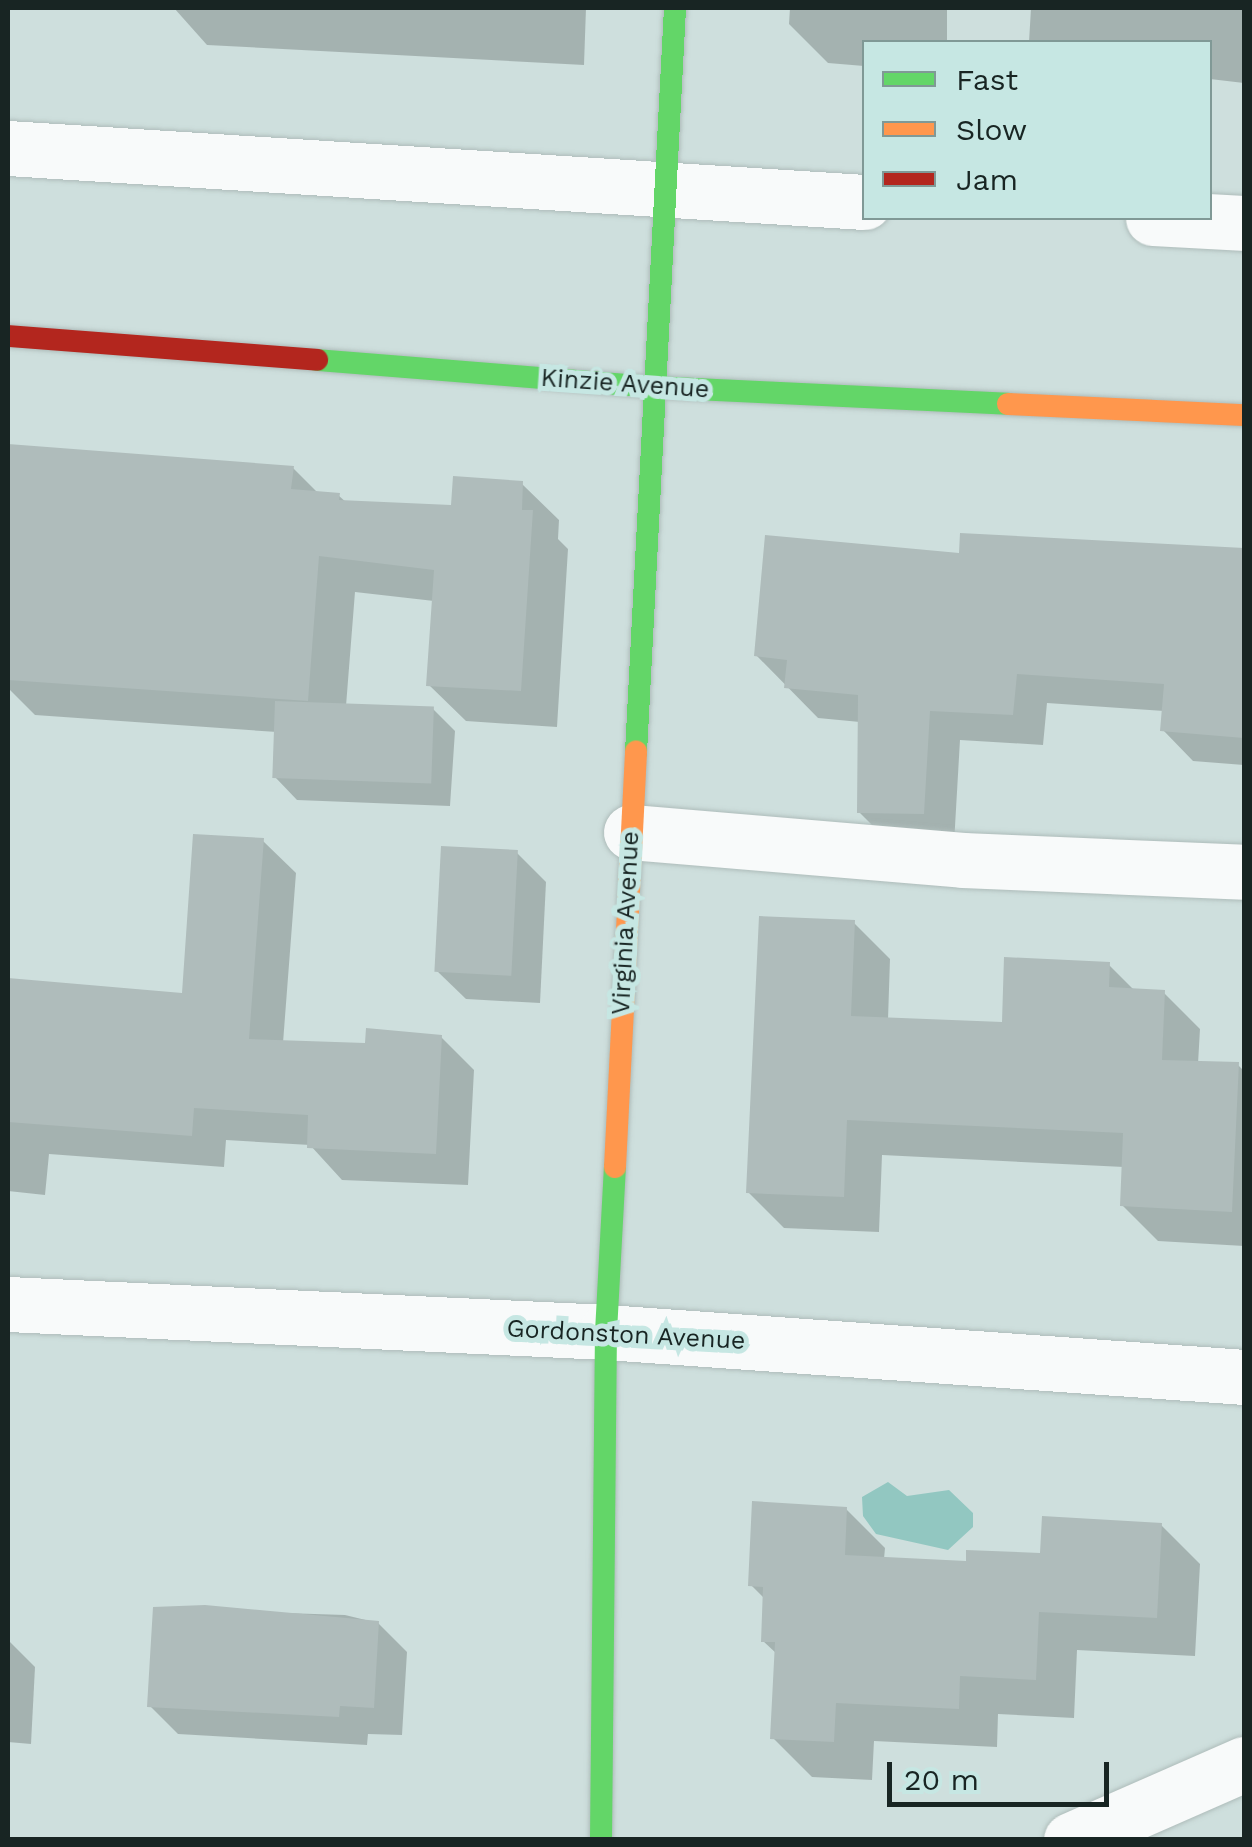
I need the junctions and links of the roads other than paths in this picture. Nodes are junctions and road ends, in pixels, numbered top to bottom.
1 (675, 8) edge
2 (8, 148) edge
3 (662, 192) junction
4 (862, 202) edge
5 (1198, 220) edge
6 (1244, 222) edge
7 (8, 336) edge
8 (653, 387) junction
9 (1244, 414) edge
10 (631, 832) junction
11 (1244, 872) edge
12 (8, 1304) edge
13 (606, 1332) junction
14 (1244, 1377) edge
15 (1244, 1764) edge
16 (602, 1840) edge
17 (1071, 1840) edge

1 - 3 street, Virginia Avenue
2 - 3 street
3 - 4 street
3 - 8 street, Virginia Avenue
5 - 6 street
7 - 8 street, Kinzie Avenue
8 - 9 street, Kinzie Avenue
8 - 10 street, Virginia Avenue
10 - 11 street
10 - 13 street, Virginia Avenue
12 - 13 street, Gordonston Avenue
13 - 14 street, Gordonston Avenue
13 - 16 street, Virginia Avenue
15 - 17 street

